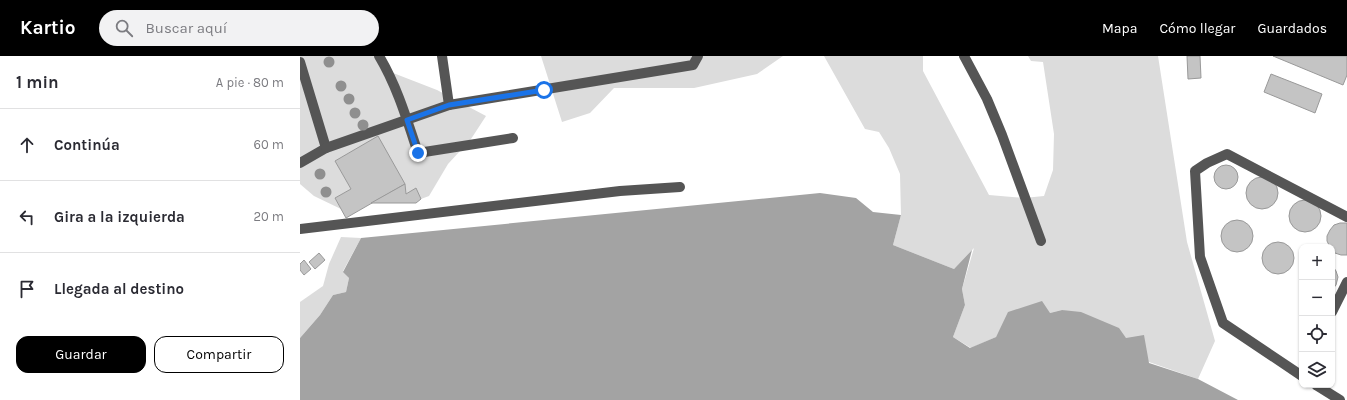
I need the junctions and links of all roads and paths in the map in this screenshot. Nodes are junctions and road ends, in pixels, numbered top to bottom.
1 (378, 56) edge
2 (442, 56) edge
3 (698, 56) edge
4 (964, 56) edge
5 (300, 62) edge
6 (449, 105) junction
7 (407, 120) junction
8 (513, 138) dead end
9 (326, 148) junction
10 (300, 163) edge
11 (680, 187) dead end
12 (1347, 218) edge
13 (300, 229) edge
14 (1041, 241) dead end
15 (1347, 282) edge
16 (1335, 306) edge
17 (1299, 373) edge
18 (1321, 388) edge
19 (1340, 400) edge

1 - 7 lane
2 - 6 lane
3 - 6 lane
4 - 14 lane
5 - 9 lane
6 - 7 lane
7 - 8 lane
7 - 9 lane
9 - 10 lane
11 - 13 lane
12 - 17 lane
15 - 16 lane
18 - 19 lane

